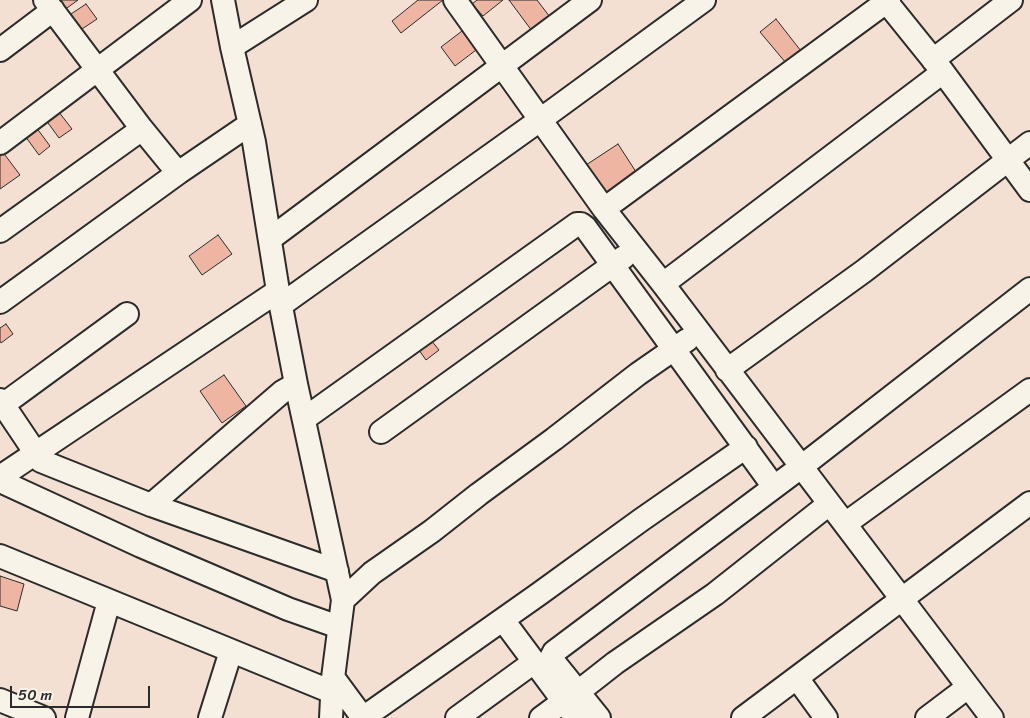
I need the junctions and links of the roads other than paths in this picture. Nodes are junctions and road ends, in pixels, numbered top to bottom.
1 (190, 0) edge
2 (223, 0) edge
3 (306, 0) edge
4 (455, 0) edge
5 (590, 0) edge
6 (704, 0) edge
7 (1011, 0) edge
8 (887, 1) edge
9 (49, 5) edge
10 (232, 47) junction
11 (0, 50) edge
12 (503, 66) junction
13 (938, 66) junction
14 (98, 69) junction
15 (540, 120) junction
16 (250, 124) junction
17 (142, 129) junction
18 (0, 143) edge
19 (1030, 143) edge
20 (1009, 160) junction
21 (178, 173) junction
22 (1030, 190) edge
23 (604, 209) junction
24 (0, 231) edge
25 (270, 238) junction
26 (635, 249) junction
27 (613, 265) junction
28 (663, 284) junction
29 (1030, 289) edge
30 (280, 298) junction
31 (0, 302) edge
32 (127, 314) dead end
33 (698, 332) junction
34 (675, 349) junction
35 (727, 370) junction
36 (296, 384) junction
37 (1030, 390) edge
38 (1, 404) edge
39 (304, 419) junction
40 (381, 432) dead end
41 (746, 447) junction
42 (35, 453) junction
43 (801, 467) junction
44 (0, 477) edge
45 (0, 481) edge
46 (774, 487) junction
47 (1030, 503) edge
48 (829, 504) junction
49 (151, 505) junction
50 (844, 524) junction
51 (1, 560) edge
52 (337, 571) junction
53 (901, 599) junction
54 (108, 600) junction
55 (343, 600) junction
56 (503, 620) junction
57 (339, 627) junction
58 (231, 651) junction
59 (534, 662) junction
60 (797, 678) junction
61 (332, 685) junction
62 (968, 686) junction
63 (0, 700) edge
64 (573, 704) edge
65 (44, 718) edge
66 (77, 718) edge
67 (210, 718) edge
68 (331, 718) edge
69 (363, 718) edge
70 (457, 718) edge
71 (541, 718) edge
72 (599, 718) edge
73 (743, 718) edge
74 (826, 718) edge
75 (927, 718) edge
76 (992, 718) edge

1 - 14 street
2 - 10 street
3 - 10 street
4 - 12 street
5 - 12 street
6 - 15 street
7 - 13 street
8 - 13 street
8 - 23 street
9 - 11 street
9 - 14 street
10 - 16 street
12 - 15 street
12 - 25 street
13 - 20 street
13 - 28 street
14 - 17 street
14 - 18 street
15 - 23 street
15 - 30 street
16 - 21 street
16 - 25 street
17 - 21 street
17 - 24 street
19 - 20 street
20 - 22 street
20 - 35 street
21 - 31 street
23 - 26 street
25 - 30 street
26 - 27 street
26 - 28 street
27 - 34 street
27 - 39 street
27 - 40 street
28 - 33 street
29 - 43 street
30 - 36 street
30 - 42 street
32 - 38 street
33 - 34 street
33 - 35 street
34 - 41 street
34 - 55 street
35 - 43 street
36 - 39 street
36 - 49 street
37 - 50 street
38 - 42 street
39 - 52 street
41 - 46 street
41 - 56 street
42 - 44 street
42 - 49 street
43 - 46 street
43 - 48 street
45 - 57 street
46 - 64 street
47 - 53 street
48 - 50 street
48 - 64 street
49 - 52 street
50 - 53 street
51 - 54 street
52 - 55 street
53 - 60 street
53 - 62 street
54 - 58 street
54 - 66 street
55 - 57 street
56 - 59 street
56 - 69 street
57 - 61 street
58 - 61 street
58 - 67 street
59 - 64 street
59 - 70 street
60 - 73 street
60 - 74 street
61 - 68 street
61 - 69 street
62 - 75 street
62 - 76 street
63 - 65 street
64 - 71 street
64 - 72 street

